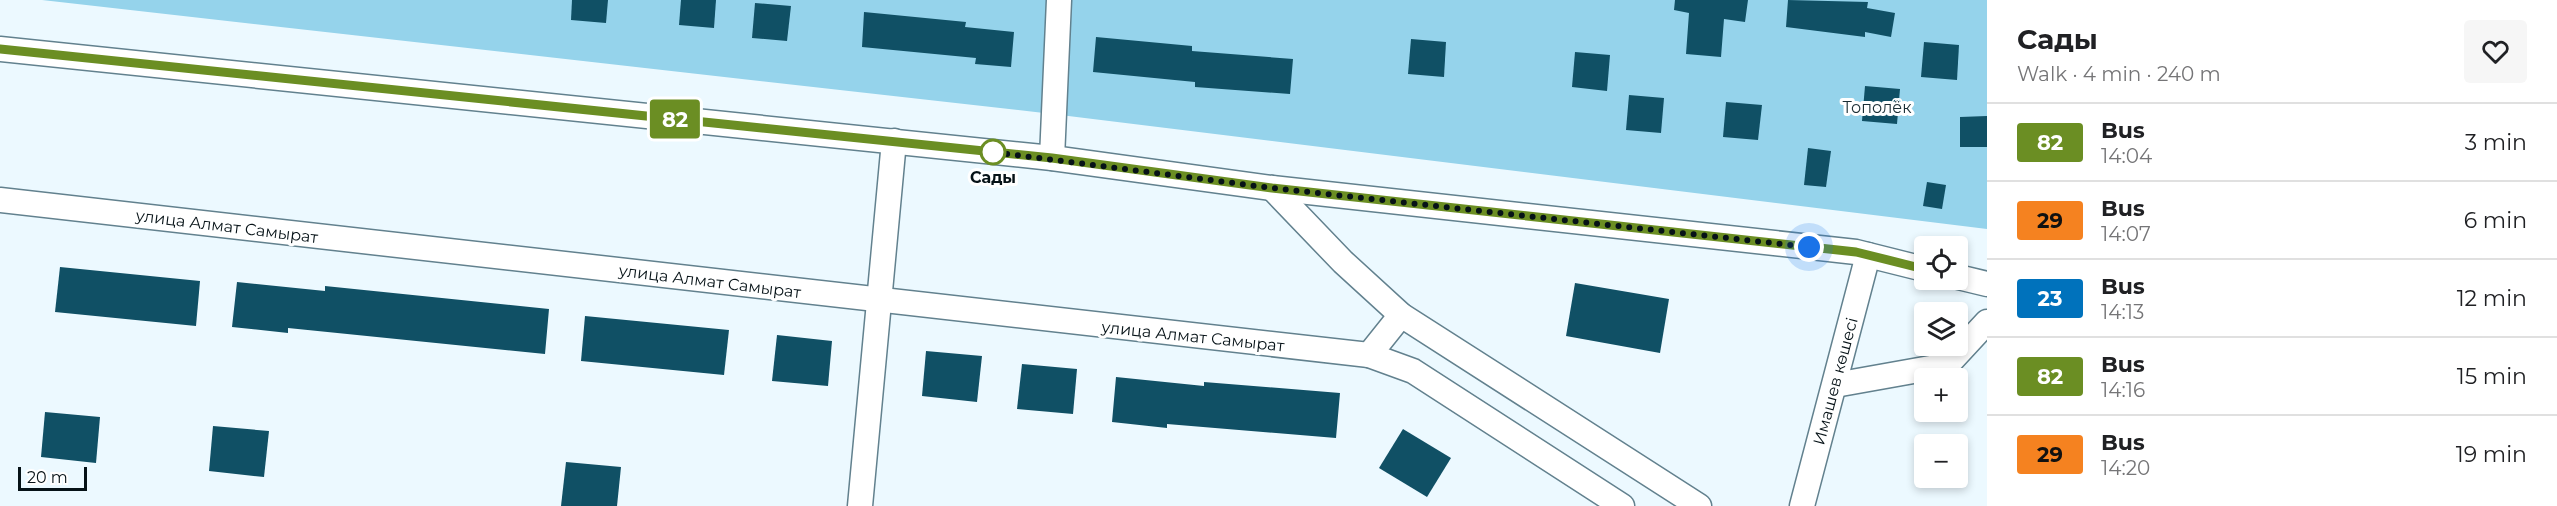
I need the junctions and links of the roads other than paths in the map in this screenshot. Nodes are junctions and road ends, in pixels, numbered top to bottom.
1 (1059, 0) edge
2 (0, 49) edge
3 (894, 141) junction
4 (1052, 158) junction
5 (1272, 188) junction
6 (0, 200) edge
7 (1868, 255) junction
8 (1914, 266) edge
9 (1968, 279) edge
10 (1987, 284) edge
11 (879, 300) junction
12 (1401, 315) junction
13 (1987, 322) edge
14 (1369, 355) junction
15 (1835, 385) junction
16 (860, 506) edge
17 (1622, 506) edge
18 (1699, 506) edge
19 (1802, 506) edge

1 - 4 street
2 - 3 street
3 - 4 street
3 - 11 street
4 - 5 street
5 - 7 street
5 - 12 street
6 - 11 street, улица Алмат Самырат
7 - 8 street
7 - 15 street, Имашев көшесі
9 - 10 street
11 - 14 street, улица Алмат Самырат
11 - 16 street
12 - 14 street
12 - 18 street
13 - 15 street
14 - 17 street, улица Алмат Самырат
15 - 19 street, Имашев көшесі

